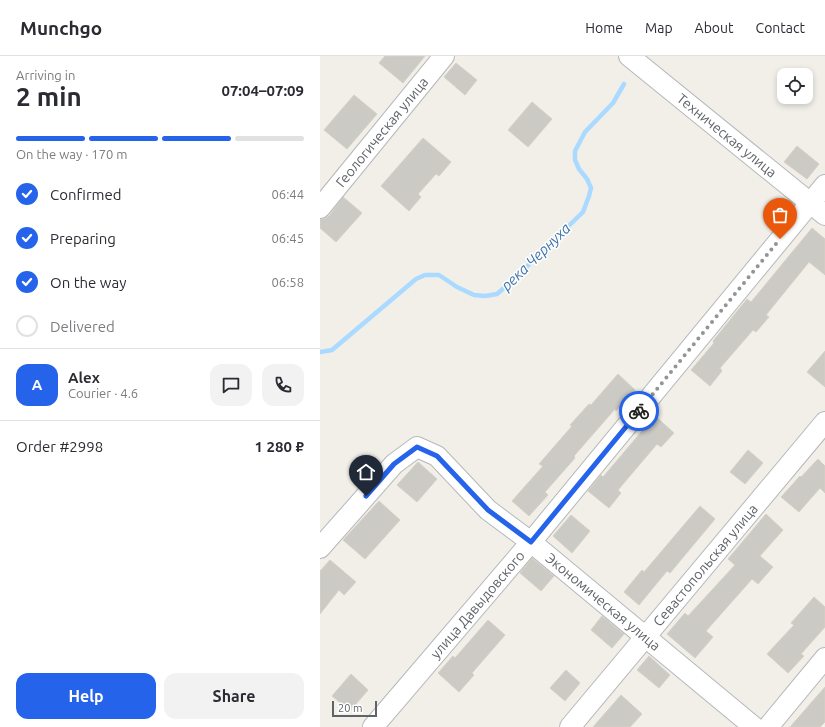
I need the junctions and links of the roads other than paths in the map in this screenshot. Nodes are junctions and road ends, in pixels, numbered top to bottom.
1 (444, 56) edge
2 (629, 56) edge
3 (825, 185) edge
4 (810, 203) junction
5 (320, 208) edge
6 (825, 215) edge
7 (825, 422) edge
8 (531, 542) junction
9 (320, 548) edge
10 (645, 637) junction
11 (825, 658) edge
12 (373, 727) edge
13 (570, 727) edge
14 (754, 727) edge
15 (768, 727) edge

1 - 5 street, Геологическая улица
2 - 4 street, Техническая улица
3 - 4 street, улица Давыдовского
4 - 6 street, Техническая улица
4 - 8 street, улица Давыдовского
7 - 10 street, Севастопольская улица
8 - 9 street, Экономическая улица
8 - 10 street, Экономическая улица
8 - 12 street, улица Давыдовского
10 - 13 street, Севастопольская улица
10 - 14 street, Экономическая улица
11 - 15 street

